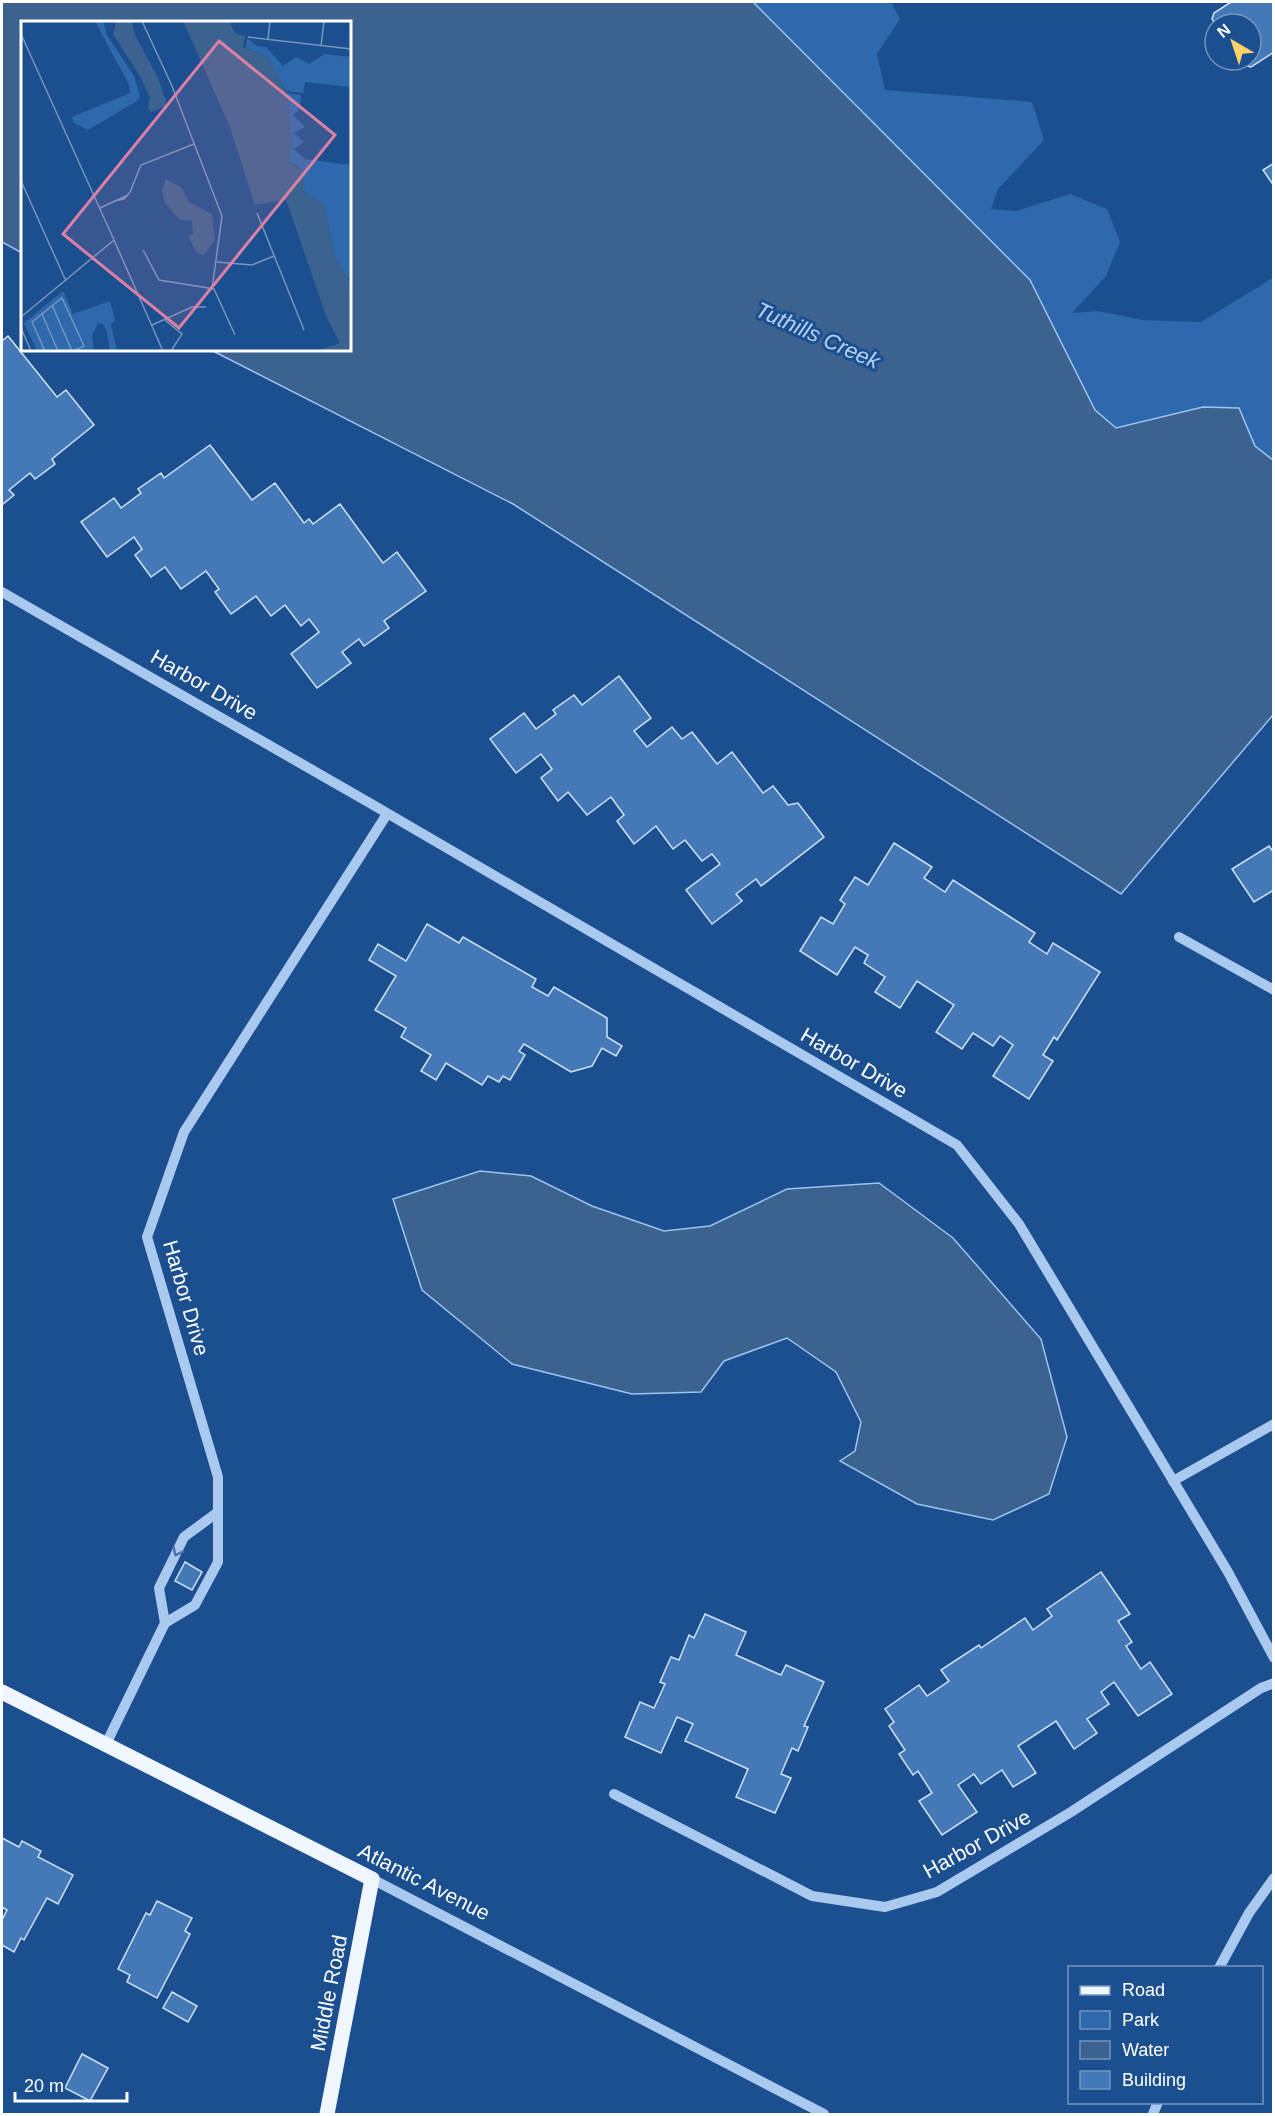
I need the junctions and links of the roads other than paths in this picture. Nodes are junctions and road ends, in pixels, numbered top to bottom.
1 (2, 592) edge
2 (387, 814) junction
3 (1179, 937) dead end
4 (1274, 990) edge
5 (1274, 1424) edge
6 (1173, 1481) junction
7 (218, 1512) junction
8 (165, 1623) junction
9 (1274, 1659) edge
10 (1274, 1683) edge
11 (2, 1692) edge
12 (106, 1744) junction
13 (614, 1794) dead end
14 (1274, 1878) edge
15 (372, 1879) junction
16 (1220, 1966) edge
17 (327, 2115) edge
18 (824, 2115) edge

1 - 2 street, Harbor Drive
2 - 6 street, Harbor Drive
2 - 7 street, Harbor Drive
3 - 4 street
5 - 6 street
6 - 9 street, Harbor Drive
7 - 8 street, Harbor Drive
7 -> 8 street
8 - 12 street
10 - 13 street, Harbor Drive
11 - 12 main road, Atlantic Avenue
12 - 15 main road, Atlantic Avenue
14 - 16 street
15 - 17 main road, Middle Road
15 - 18 street, Atlantic Avenue

